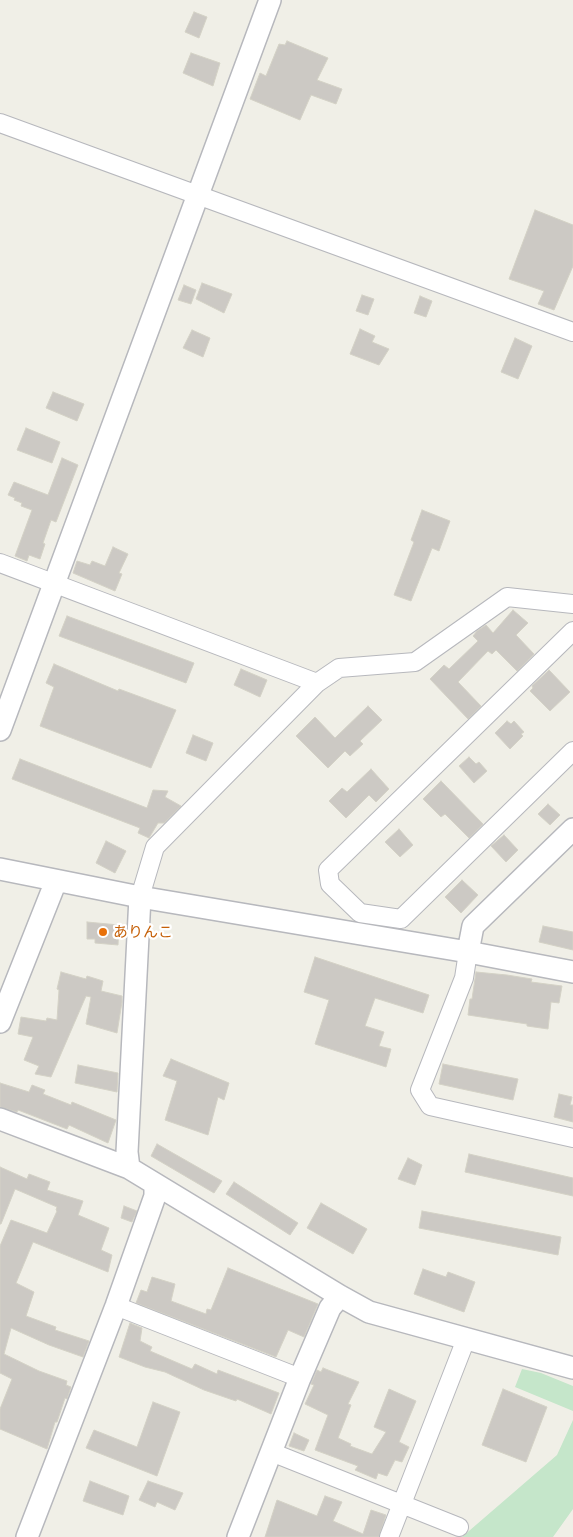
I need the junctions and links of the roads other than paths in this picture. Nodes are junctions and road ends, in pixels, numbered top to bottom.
1 (270, 0) edge
2 (0, 123) edge
3 (198, 194) junction
4 (573, 332) edge
5 (0, 563) edge
6 (54, 583) junction
7 (573, 604) edge
8 (573, 631) edge
9 (317, 683) junction
10 (0, 730) edge
11 (573, 751) edge
12 (573, 829) edge
13 (0, 869) edge
14 (56, 881) junction
15 (140, 897) junction
16 (468, 952) junction
17 (573, 972) edge
18 (0, 1022) edge
19 (0, 1119) edge
20 (573, 1138) edge
21 (129, 1168) junction
22 (155, 1186) junction
23 (340, 1296) junction
24 (116, 1306) junction
25 (466, 1338) junction
26 (573, 1368) edge
27 (300, 1378) junction
28 (270, 1452) junction
29 (402, 1504) junction
30 (459, 1527) dead end
31 (27, 1537) edge
32 (238, 1537) edge
33 (389, 1537) edge

1 - 3 street
2 - 3 street
3 - 4 street
3 - 6 street
5 - 6 street
6 - 9 street
6 - 10 street
7 - 9 street
8 - 11 street
9 - 15 street
12 - 16 street
13 - 14 street
14 - 15 street
14 - 18 street
15 - 16 street
15 - 21 street
16 - 17 street
16 - 20 street
19 - 21 street
21 - 22 street
22 - 23 street
22 - 24 street
23 - 25 street
23 - 27 street
24 - 27 street
24 - 31 street
25 - 26 street
25 - 29 street
27 - 28 street
28 - 29 street
28 - 32 street
29 - 30 street
29 - 33 street

